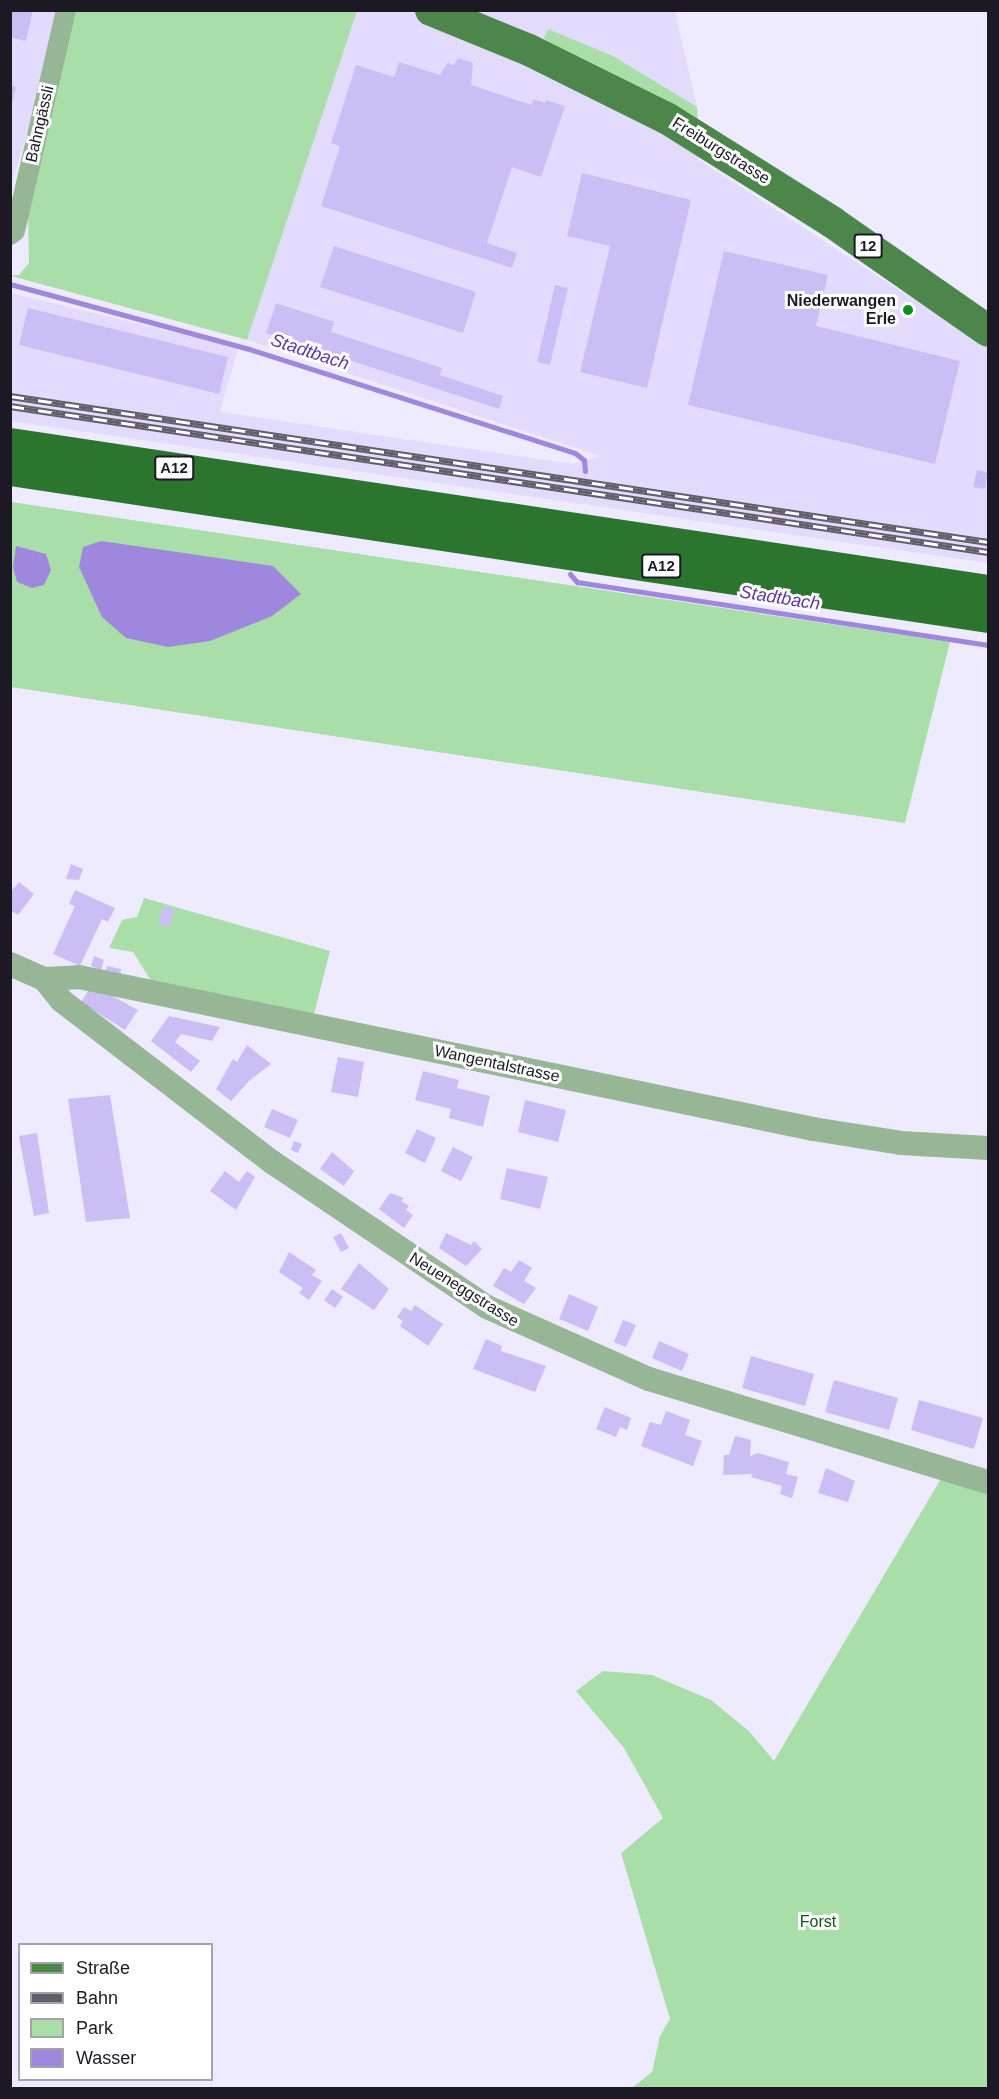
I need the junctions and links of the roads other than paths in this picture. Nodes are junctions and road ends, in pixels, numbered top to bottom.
1 (66, 10) edge
2 (431, 10) edge
3 (10, 235) edge
4 (988, 331) edge
5 (10, 444) edge
6 (10, 469) edge
7 (988, 591) edge
8 (988, 616) edge
9 (10, 964) edge
10 (44, 979) junction
11 (988, 1148) edge
12 (988, 1482) edge

1 - 3 street, Bahngässli
2 - 4 main road, Freiburgstrasse / 12
5 - 7 highway, A12
6 - 8 highway, A12
9 - 10 street, Wangentalstrasse
10 - 11 street, Wangentalstrasse
10 - 12 street, Neueneggstrasse

